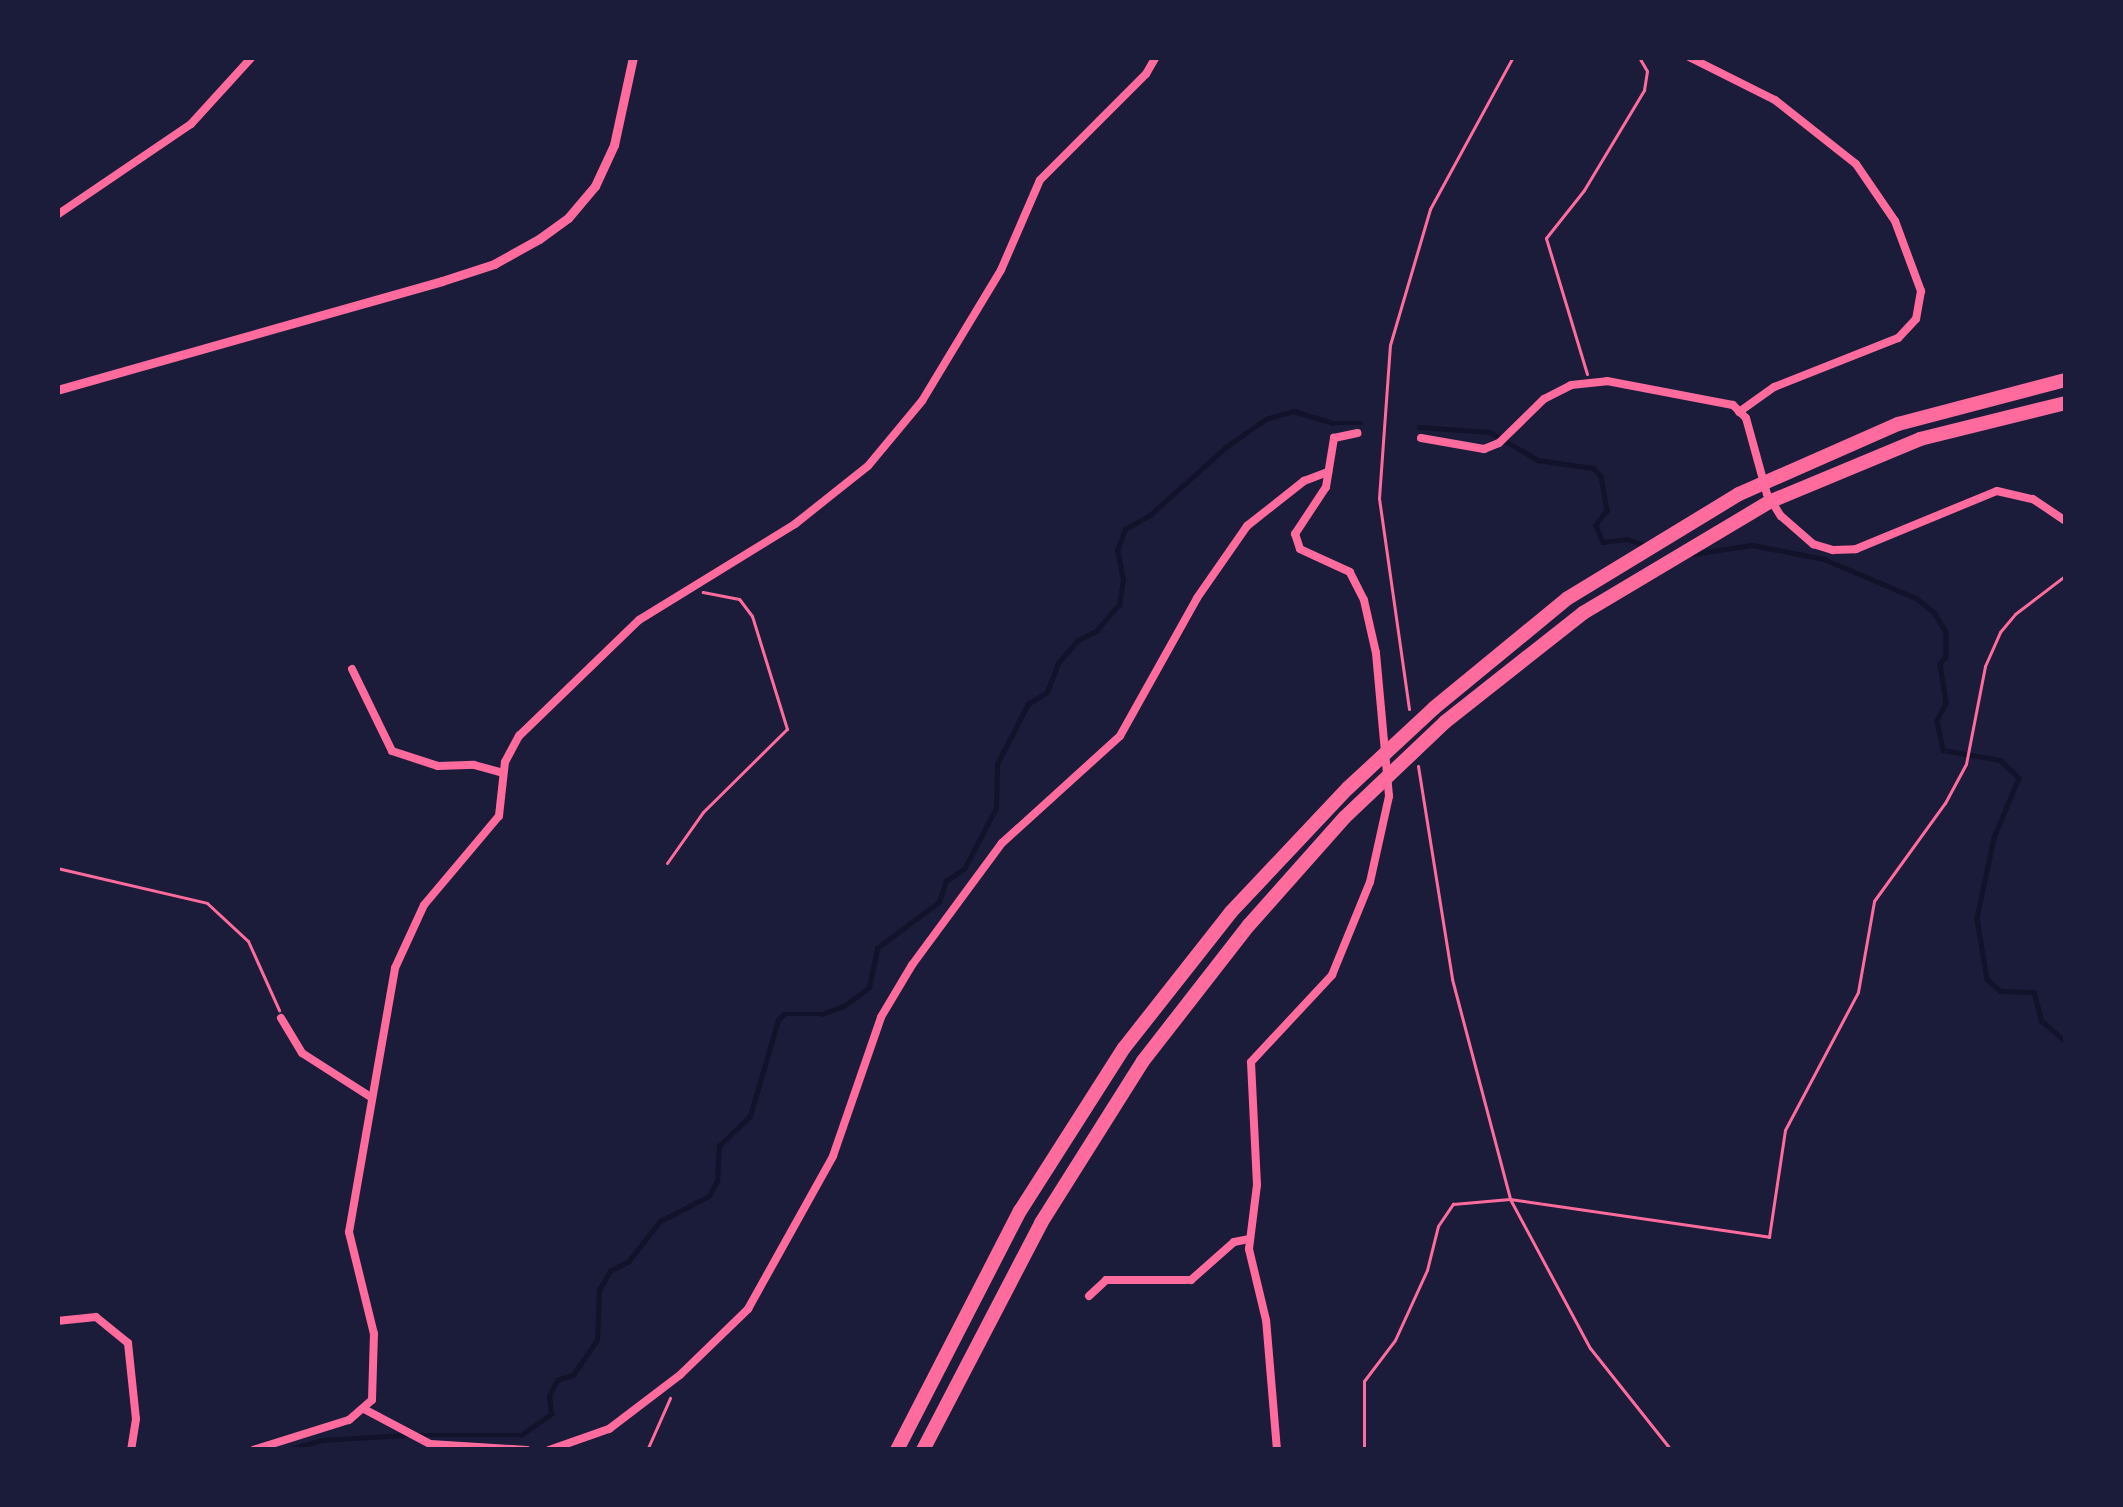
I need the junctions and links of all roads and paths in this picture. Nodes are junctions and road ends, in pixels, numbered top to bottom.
1 (252, 57) edge
2 (632, 57) edge
3 (1156, 57) edge
4 (1513, 57) edge
5 (1639, 57) edge
6 (1689, 57) edge
7 (57, 215) edge
8 (1591, 380) junction
9 (2066, 380) edge
10 (57, 390) edge
11 (2066, 403) edge
12 (1739, 412) junction
13 (1357, 433) dead end
14 (1421, 438) dead end
15 (1328, 472) junction
16 (2066, 521) edge
17 (2066, 575) edge
18 (690, 589) junction
19 (352, 669) dead end
20 (1410, 716) dead end
21 (1417, 760) dead end
22 (503, 773) junction
23 (667, 863) dead end
24 (57, 868) edge
25 (281, 1018) joint
26 (369, 1096) junction
27 (1510, 1199) junction
28 (1250, 1239) junction
29 (1090, 1296) dead end
30 (57, 1321) edge
31 (680, 1375) junction
32 (364, 1409) junction
33 (131, 1450) edge
34 (253, 1450) edge
35 (527, 1450) edge
36 (549, 1450) edge
37 (647, 1450) edge
38 (898, 1450) edge
39 (923, 1450) edge
40 (1277, 1450) edge
41 (1364, 1450) edge
42 (1671, 1450) edge

1 - 7 street
2 - 10 street
3 - 18 street
4 - 20 path
5 - 8 path
6 - 12 street
8 - 12 street
8 - 14 street
9 - 38 highway
11 - 39 highway
12 - 16 street
13 - 15 street
15 - 28 street
15 - 31 street
17 - 27 path
18 - 22 street
18 - 23 path
19 - 22 street
21 - 27 path
22 - 26 street
24 - 25 path
25 - 26 street
26 - 32 street
27 - 41 path
27 - 42 path
28 - 29 street
28 - 40 street
30 - 33 street
31 - 36 street
31 - 37 path
32 - 34 street
32 - 35 street

